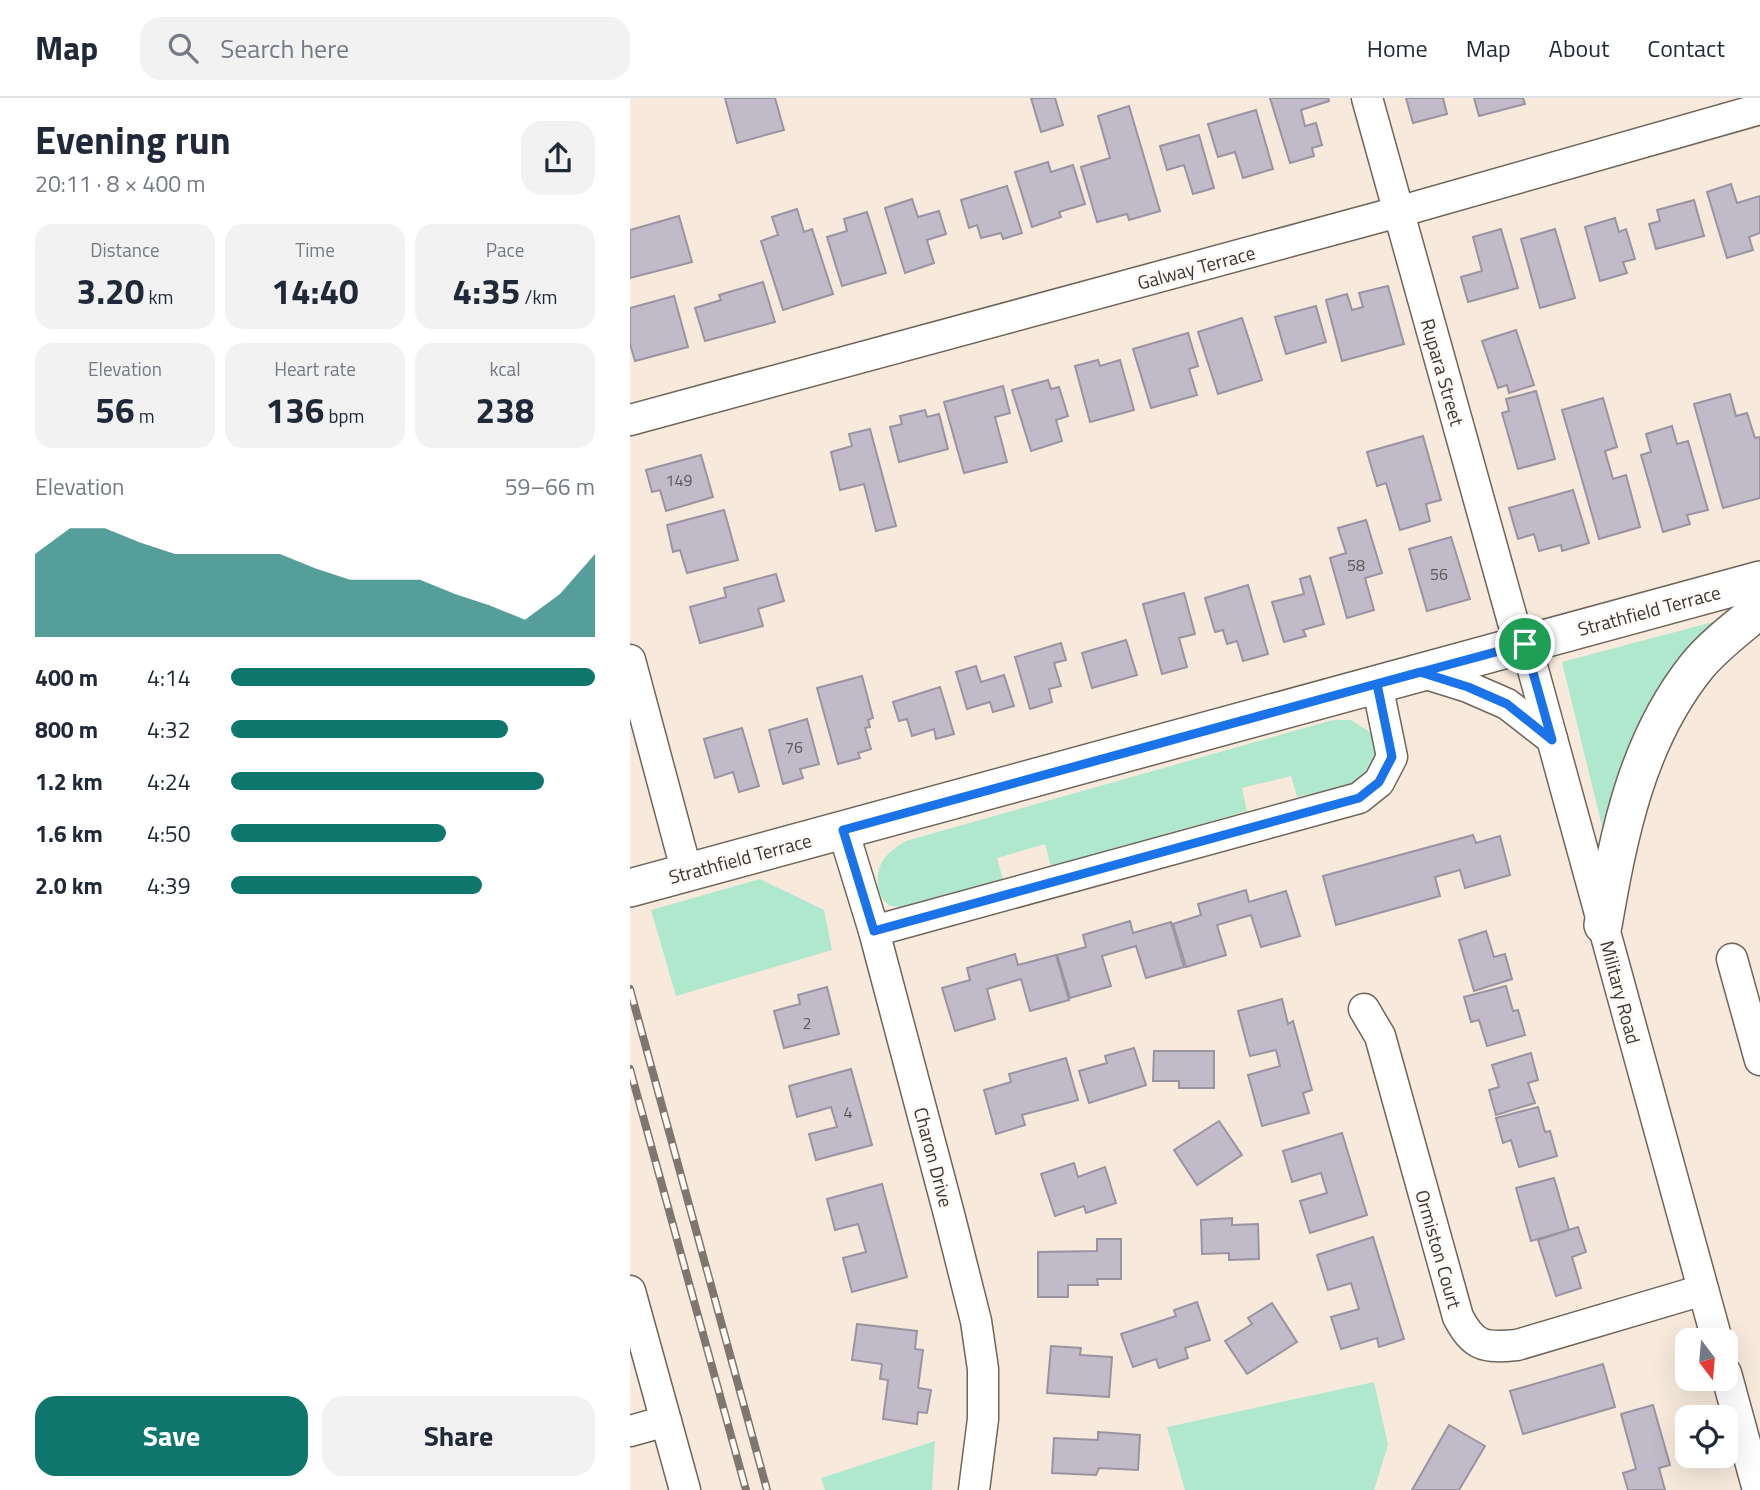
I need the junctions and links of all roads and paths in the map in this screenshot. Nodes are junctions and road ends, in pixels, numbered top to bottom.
1 (1367, 98) edge
2 (1760, 110) edge
3 (1398, 212) junction
4 (630, 420) edge
5 (1760, 580) edge
6 (1760, 609) edge
7 (1525, 644) junction
8 (630, 660) edge
9 (1420, 672) junction
10 (1377, 684) junction
11 (1552, 740) junction
12 (843, 830) junction
13 (687, 873) junction
14 (630, 888) edge
15 (1603, 925) junction
16 (874, 931) junction
17 (1732, 959) dead end
18 (1364, 1009) dead end
19 (1760, 1060) edge
20 (1703, 1290) junction
21 (630, 1291) edge
22 (1714, 1328) edge
23 (1731, 1391) edge
24 (666, 1421) junction
25 (630, 1431) edge
26 (685, 1490) edge
27 (974, 1490) edge
28 (1758, 1490) edge

1 - 3 street, Rupara Street
2 - 3 street, Galway Terrace
3 - 4 street, Galway Terrace
3 - 7 street, Rupara Street
5 - 7 main road, Strathfield Terrace
6 - 15 main road
7 - 9 main road, Strathfield Terrace
7 - 11 street, Military Road
8 - 13 street
9 - 10 main road, Strathfield Terrace
9 - 11 street
10 - 12 main road, Strathfield Terrace
10 - 16 street
11 - 15 street, Military Road
12 - 13 main road, Strathfield Terrace
12 - 16 street, Charon Drive
13 - 14 main road, Strathfield Terrace
15 - 20 street, Military Road
16 - 27 street, Charon Drive
17 - 19 street
18 - 20 street, Ormiston Court
20 - 22 street, Military Road
21 - 24 street
23 - 28 street
24 - 25 street
24 - 26 street

